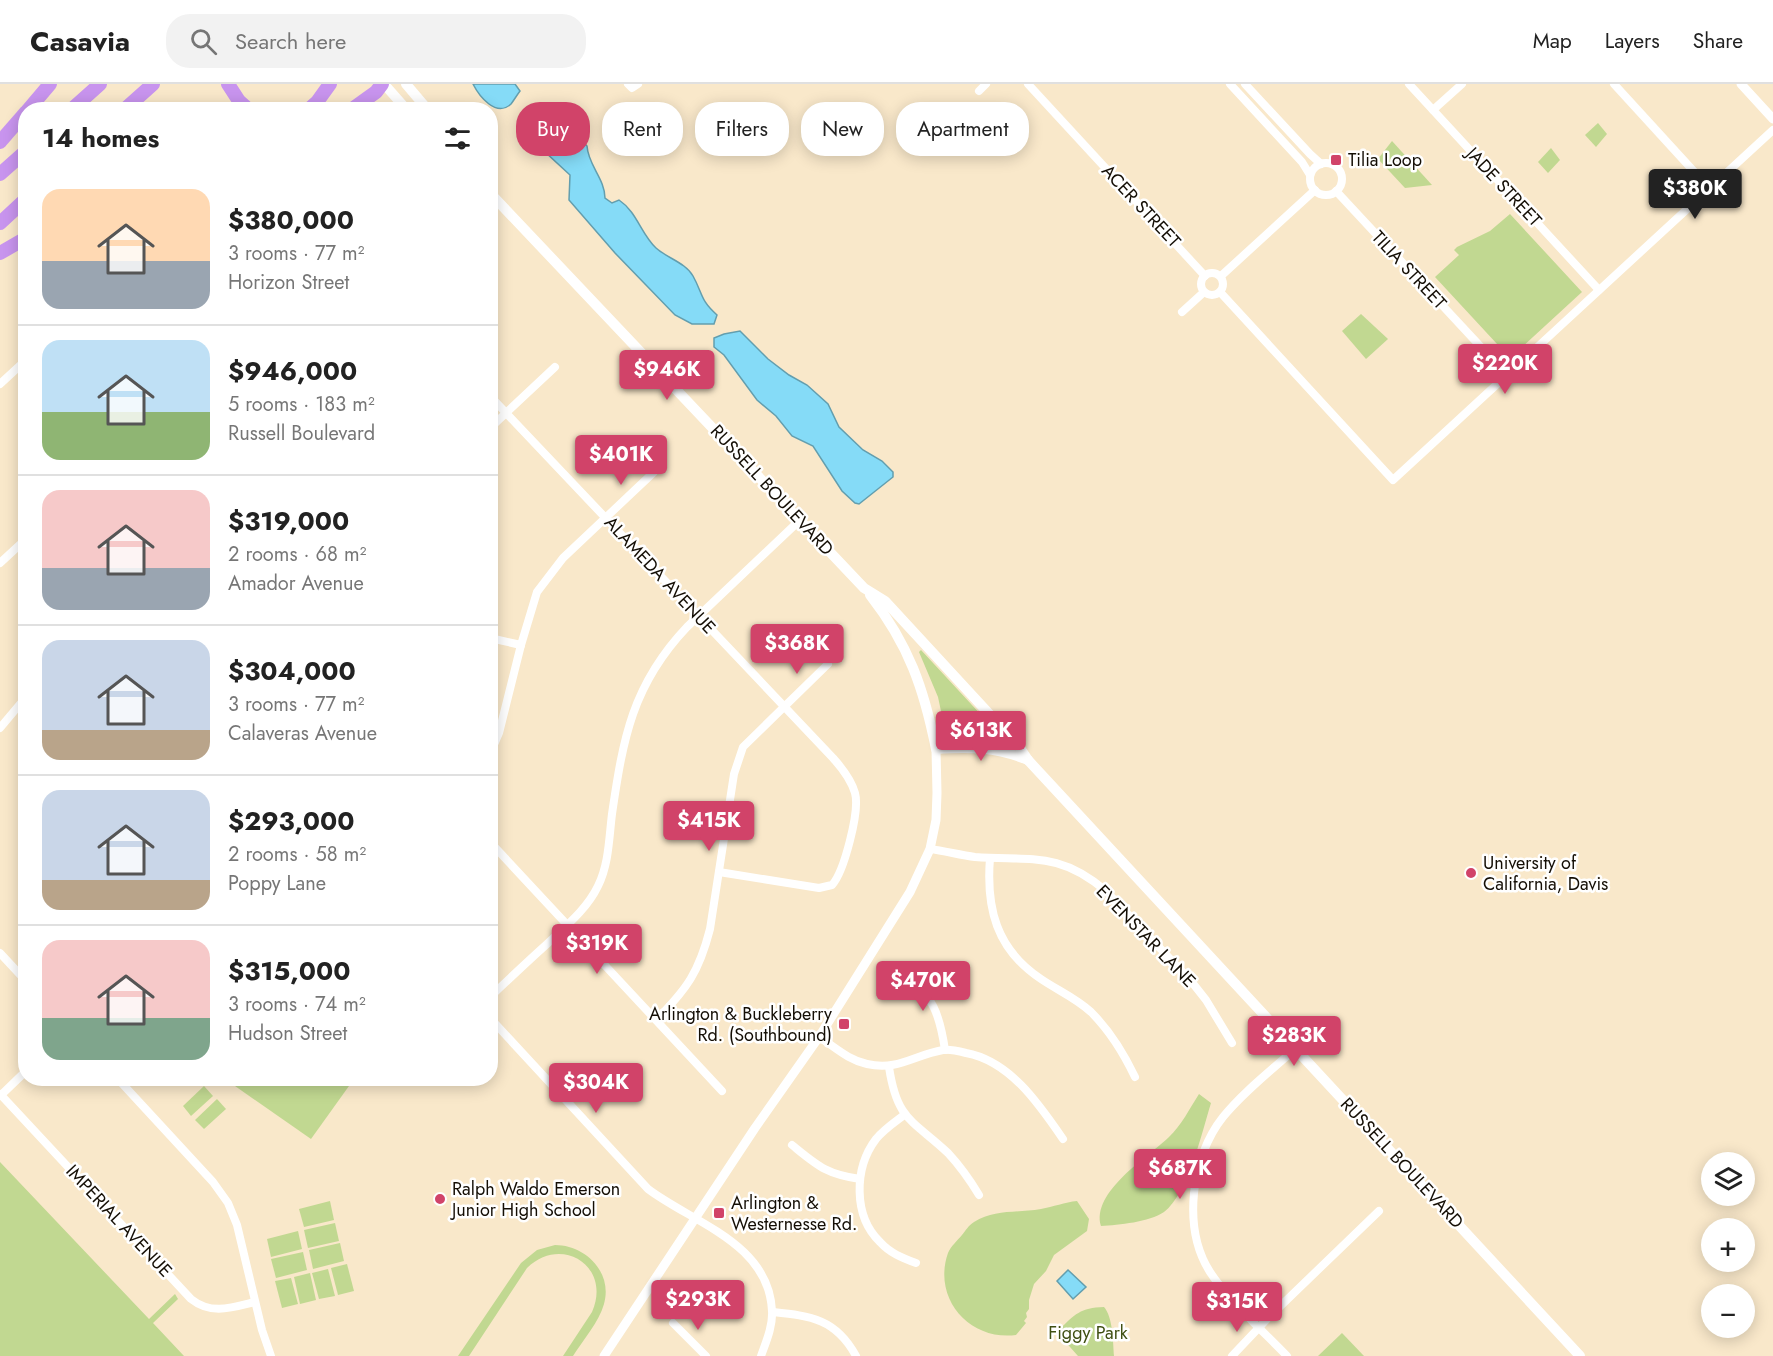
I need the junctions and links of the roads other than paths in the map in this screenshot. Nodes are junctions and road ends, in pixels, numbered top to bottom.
1 (50, 84) edge
2 (100, 84) edge
3 (153, 84) edge
4 (228, 84) edge
5 (330, 84) edge
6 (383, 84) edge
7 (406, 84) edge
8 (628, 84) edge
9 (638, 84) edge
10 (986, 84) edge
11 (1028, 84) edge
12 (1230, 84) edge
13 (1245, 84) edge
14 (1409, 84) edge
15 (1462, 84) edge
16 (1614, 84) edge
17 (1741, 84) edge
18 (979, 91) dead end
19 (35, 102) edge
20 (80, 102) edge
21 (133, 102) edge
22 (240, 102) edge
23 (317, 102) edge
24 (362, 102) edge
25 (400, 102) edge
26 (421, 102) edge
27 (1433, 110) junction
28 (1773, 119) edge
29 (18, 121) edge
30 (1773, 130) edge
31 (0, 142) edge
32 (18, 158) edge
33 (1321, 164) junction
34 (0, 174) edge
35 (1310, 175) junction
36 (1710, 189) junction
37 (1315, 190) junction
38 (1336, 191) junction
39 (498, 201) edge
40 (18, 206) edge
41 (0, 223) edge
42 (18, 243) edge
43 (0, 253) edge
44 (1205, 276) junction
45 (1221, 276) junction
46 (1599, 290) junction
47 (1204, 292) junction
48 (1220, 292) junction
49 (1182, 312) dead end
50 (18, 367) edge
51 (555, 367) dead end
52 (1507, 375) junction
53 (0, 384) edge
54 (498, 404) edge
55 (507, 413) junction
56 (498, 421) edge
57 (654, 472) dead end
58 (606, 518) junction
59 (800, 520) junction
60 (18, 546) edge
61 (0, 563) edge
62 (864, 588) junction
63 (699, 615) junction
64 (498, 640) edge
65 (521, 645) junction
66 (828, 664) dead end
67 (784, 705) junction
68 (18, 707) edge
69 (0, 728) edge
70 (498, 733) edge
71 (936, 749) junction
72 (1028, 760) junction
73 (930, 849) junction
74 (498, 851) edge
75 (990, 858) junction
76 (719, 872) junction
77 (568, 925) junction
78 (0, 953) edge
79 (18, 972) edge
80 (907, 972) dead end
81 (498, 990) edge
82 (656, 1020) junction
83 (498, 1027) edge
84 (819, 1037) junction
85 (1232, 1043) dead end
86 (1296, 1048) junction
87 (945, 1050) junction
88 (890, 1067) junction
89 (1135, 1077) dead end
90 (18, 1078) edge
91 (124, 1086) edge
92 (722, 1091) dead end
93 (0, 1095) edge
94 (904, 1115) junction
95 (1063, 1139) dead end
96 (792, 1145) dead end
97 (860, 1179) junction
98 (979, 1195) dead end
99 (1379, 1211) dead end
100 (695, 1219) junction
101 (916, 1263) dead end
102 (255, 1302) junction
103 (772, 1312) junction
104 (673, 1323) dead end
105 (1260, 1328) junction
106 (271, 1356) edge
107 (604, 1356) edge
108 (706, 1356) edge
109 (761, 1356) edge
110 (856, 1356) edge
111 (1232, 1356) edge
112 (1287, 1356) edge
113 (1580, 1356) edge

1 - 19 highway
2 - 20 highway
3 - 21 highway
4 - 22 highway
5 - 23 highway
6 - 24 highway
6 - 25 main road
7 - 26 main road
8 - 9 street
10 - 18 street
11 - 44 street, ACER STREET
12 - 35 street
13 - 33 street
14 - 27 street, JADE STREET
15 - 27 street
16 - 36 street
17 - 28 street
27 - 46 street, JADE STREET
29 - 31 highway
30 - 36 street
32 - 34 highway
33 - 35 street
33 - 38 street
35 - 37 street
36 - 46 street
37 - 38 street
37 - 45 street
38 - 52 street, TILIA STREET
39 - 59 main road, RUSSELL BOULEVARD
40 - 41 highway
42 - 43 highway
44 - 45 street
44 - 47 street
45 - 48 street
46 - 52 street
47 - 48 street
47 - 49 street
48 - 52 street
50 - 53 street
51 - 55 street
54 - 55 street, ALAMEDA AVENUE
55 - 56 street
55 - 58 street, ALAMEDA AVENUE
57 - 58 street
58 - 63 street, ALAMEDA AVENUE
58 - 65 street
59 - 62 main road, RUSSELL BOULEVARD
59 - 63 street
60 - 61 street
62 - 71 main road
62 - 72 main road, RUSSELL BOULEVARD
63 - 67 street, ALAMEDA AVENUE
63 - 77 street
64 - 65 street
65 - 70 street
66 - 67 street
67 - 76 street
67 - 76 street, ALAMEDA AVENUE
68 - 69 street
71 - 72 main road, RUSSELL BOULEVARD
71 - 73 street
72 - 86 main road, RUSSELL BOULEVARD
73 - 75 street, EVENSTAR LANE
73 - 84 street
74 - 77 street
75 - 85 street, EVENSTAR LANE
75 - 89 street
76 - 82 street
77 - 81 street
77 - 82 street
78 - 79 street
80 - 87 street
82 - 92 street
83 - 100 street
84 - 88 street
84 - 100 street
86 - 105 street
86 - 113 main road, RUSSELL BOULEVARD
87 - 88 street
87 - 95 street
88 - 94 street
90 - 93 street
91 - 102 street
93 - 102 street, IMPERIAL AVENUE
94 - 97 street
94 - 98 street
96 - 97 street
97 - 101 street
99 - 105 street
100 - 103 street
100 - 107 street
102 - 106 street
103 - 109 street
103 - 110 street
104 - 108 street
105 - 111 street
105 - 112 street

